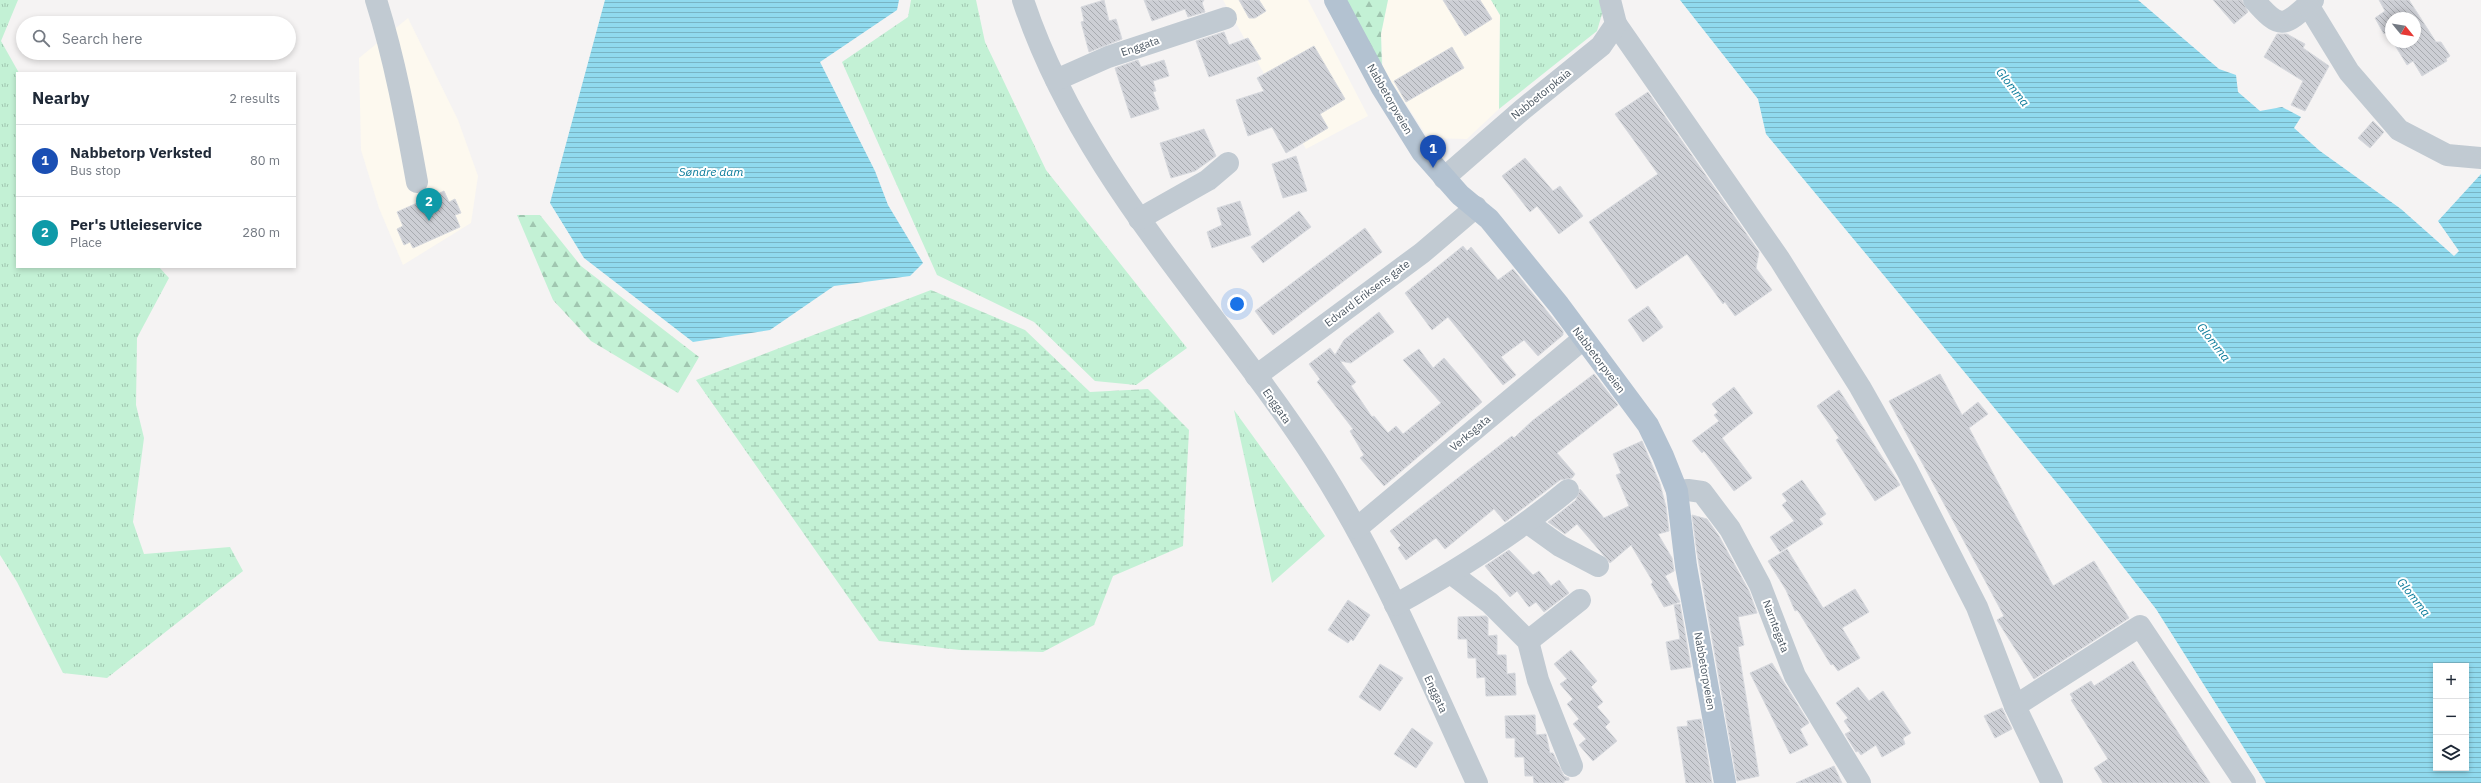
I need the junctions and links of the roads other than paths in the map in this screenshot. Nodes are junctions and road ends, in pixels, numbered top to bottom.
1 (376, 0) edge
2 (1023, 0) edge
3 (1335, 0) edge
4 (1610, 0) edge
5 (2254, 0) edge
6 (2310, 2) edge
7 (1226, 18) dead end
8 (1616, 24) junction
9 (1056, 80) junction
10 (2481, 158) edge
11 (1228, 163) dead end
12 (1444, 178) junction
13 (417, 182) dead end
14 (1476, 207) junction
15 (1139, 219) junction
16 (1583, 339) junction
17 (1256, 376) junction
18 (1568, 490) dead end
19 (1677, 492) junction
20 (1528, 522) junction
21 (1357, 528) junction
22 (1598, 566) dead end
23 (1452, 574) junction
24 (1580, 600) dead end
25 (1395, 605) junction
26 (1528, 641) junction
27 (2015, 706) junction
28 (1572, 766) dead end
29 (1477, 783) edge
30 (1725, 783) edge
31 (1860, 783) edge
32 (2052, 783) edge
33 (2245, 783) edge

1 - 13 street
2 - 9 street, Enggata
3 - 12 main road, Nabbetorpveien
4 - 8 street
5 - 6 street
6 - 10 street
7 - 9 street, Enggata
8 - 12 street, Nabbetorpkaia
8 - 27 street
9 - 15 street, Enggata
11 - 15 street
12 - 14 main road, Nabbetorpveien
14 - 16 main road, Nabbetorpveien
14 - 17 street, Edvard Eriksens gate
15 - 17 street, Enggata
16 - 19 main road, Nabbetorpveien
16 - 21 street, Verksgata
17 - 21 street, Enggata
18 - 20 street
19 - 30 main road, Nabbetorpveien
19 - 31 street, Narntegata
20 - 22 street
20 - 23 street
21 - 25 street, Enggata
23 - 25 street
23 - 26 street
24 - 26 street
25 - 29 street, Enggata
26 - 28 street
27 - 32 street
27 - 33 street

